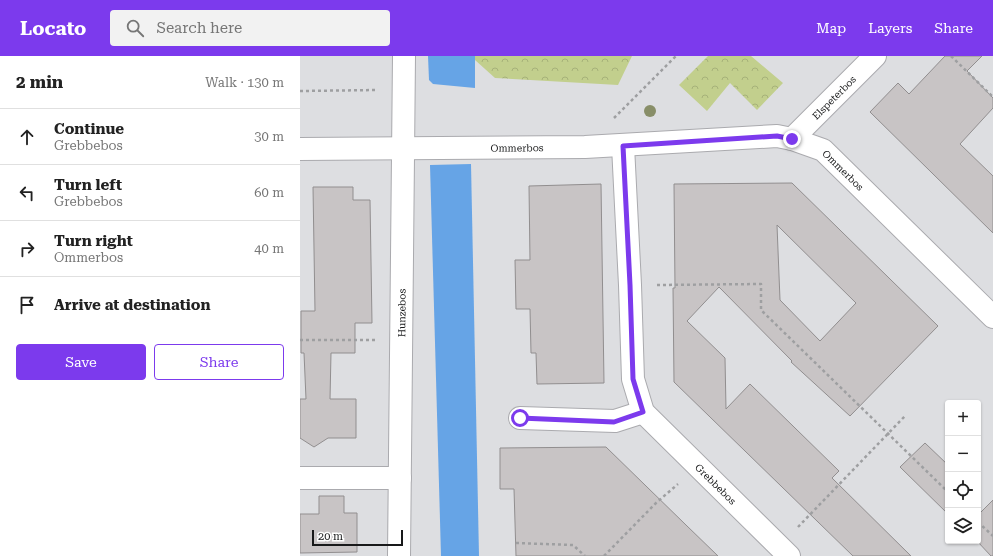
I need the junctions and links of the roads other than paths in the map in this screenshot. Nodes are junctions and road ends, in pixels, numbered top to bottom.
1 (404, 56) edge
2 (875, 56) edge
3 (792, 139) junction
4 (623, 146) junction
5 (404, 148) junction
6 (300, 149) edge
7 (993, 317) edge
8 (643, 412) junction
9 (520, 418) dead end
10 (300, 478) edge
11 (400, 478) junction
12 (779, 553) edge
13 (399, 556) edge

1 - 5 street
2 - 3 street, Elspeterbos
3 - 4 street, Ommerbos
3 - 7 street, Ommerbos
4 - 5 street, Ommerbos
4 - 8 street, Grebbebos
5 - 6 street, Ommerbos
5 - 11 street, Hunzebos
8 - 9 street
8 - 12 street, Grebbebos
10 - 11 street
11 - 13 street, Hunzebos

